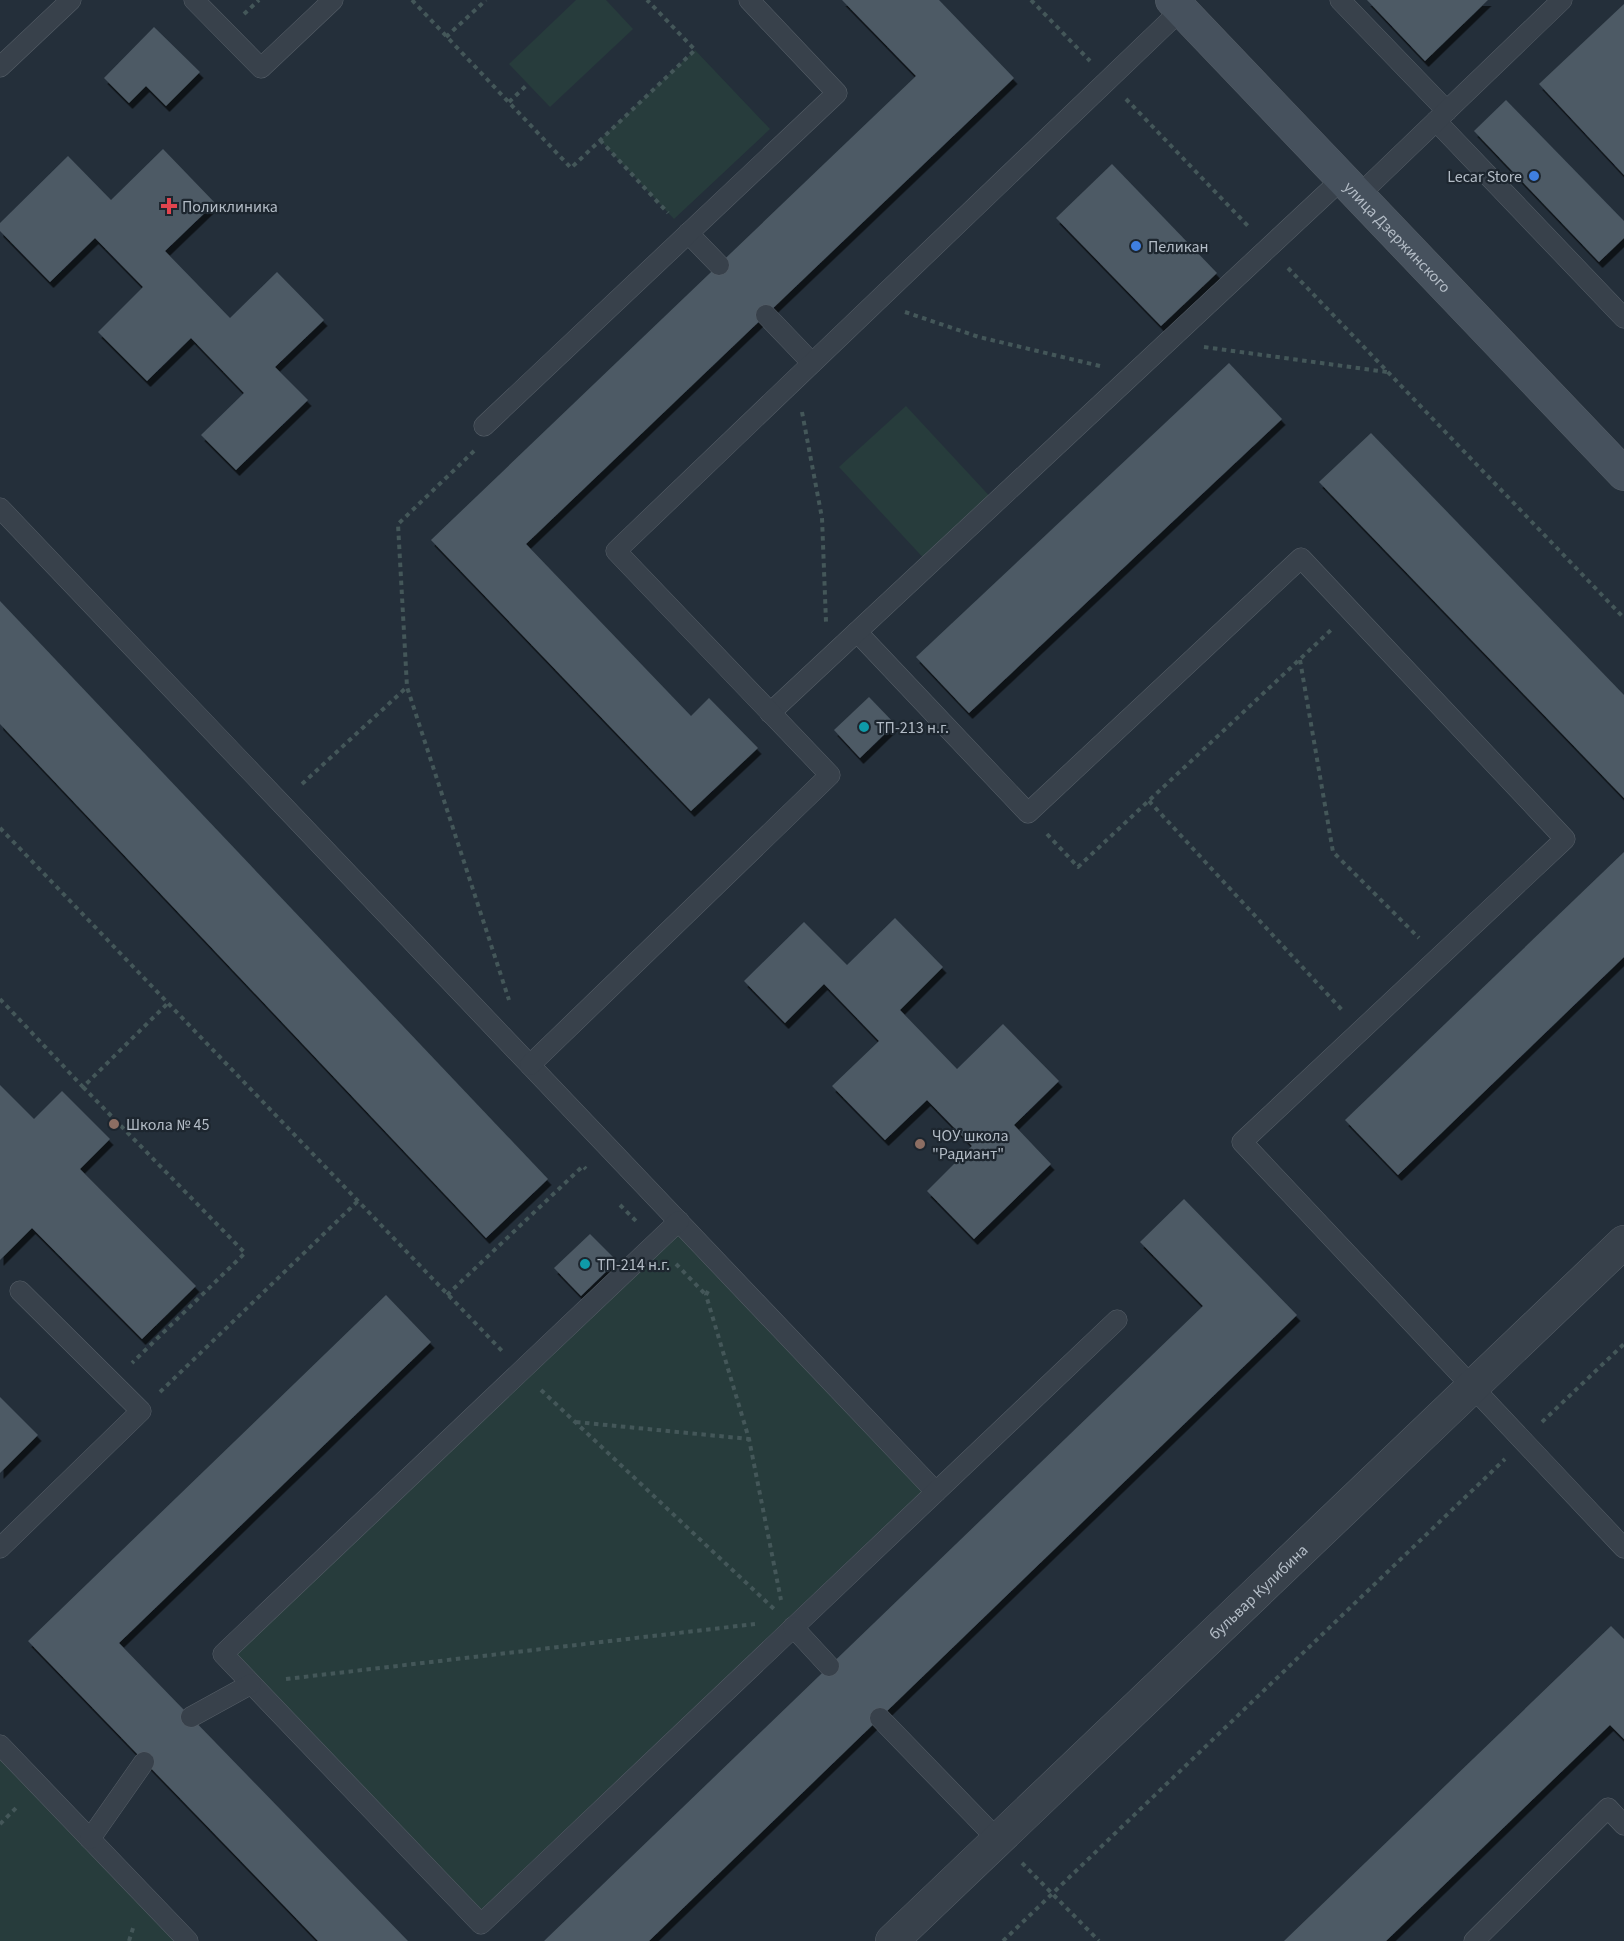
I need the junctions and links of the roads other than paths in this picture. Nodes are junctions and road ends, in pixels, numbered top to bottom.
1 (71, 0) edge
2 (194, 0) edge
3 (333, 0) edge
4 (749, 0) edge
5 (1340, 0) edge
6 (1562, 0) edge
7 (1176, 5) edge
8 (0, 67) edge
9 (1442, 116) junction
10 (1350, 187) junction
11 (681, 226) junction
12 (719, 265) dead end
13 (766, 315) dead end
14 (1624, 318) edge
15 (812, 363) junction
16 (483, 435) road end
17 (1624, 474) edge
18 (0, 508) edge
19 (857, 632) junction
20 (770, 713) junction
21 (530, 1065) junction
22 (679, 1221) junction
23 (1624, 1242) edge
24 (20, 1291) dead end
25 (1117, 1320) dead end
26 (1473, 1386) junction
27 (936, 1492) junction
28 (0, 1548) edge
29 (1624, 1548) edge
30 (789, 1624) junction
31 (829, 1666) dead end
32 (251, 1684) junction
33 (191, 1717) dead end
34 (880, 1718) dead end
35 (0, 1745) edge
36 (144, 1762) dead end
37 (1624, 1825) edge
38 (90, 1839) junction
39 (998, 1840) junction
40 (188, 1941) edge
41 (892, 1941) edge
42 (1474, 1941) edge

1 - 8 lane
2 - 3 lane
4 - 11 lane
5 - 9 lane
6 - 9 lane
7 - 10 main road, улица Дзержинского
7 - 15 lane
9 - 10 lane
9 - 14 lane
10 - 17 main road, улица Дзержинского
10 - 19 lane
11 - 12 lane
11 - 16 lane
13 - 15 lane
15 - 20 lane
18 - 21 lane
19 - 20 lane
19 - 26 lane
20 - 21 lane
21 - 22 lane
22 - 27 lane
22 - 32 lane
23 - 26 street, бульвар Кулибина
24 - 28 lane
25 - 27 lane
26 - 29 lane
26 - 39 street, бульвар Кулибина
27 - 30 lane
30 - 31 lane
30 - 32 lane
32 - 33 lane
34 - 39 lane
35 - 38 lane
36 - 38 lane
37 - 42 lane
38 - 40 lane
39 - 41 street, бульвар Кулибина

